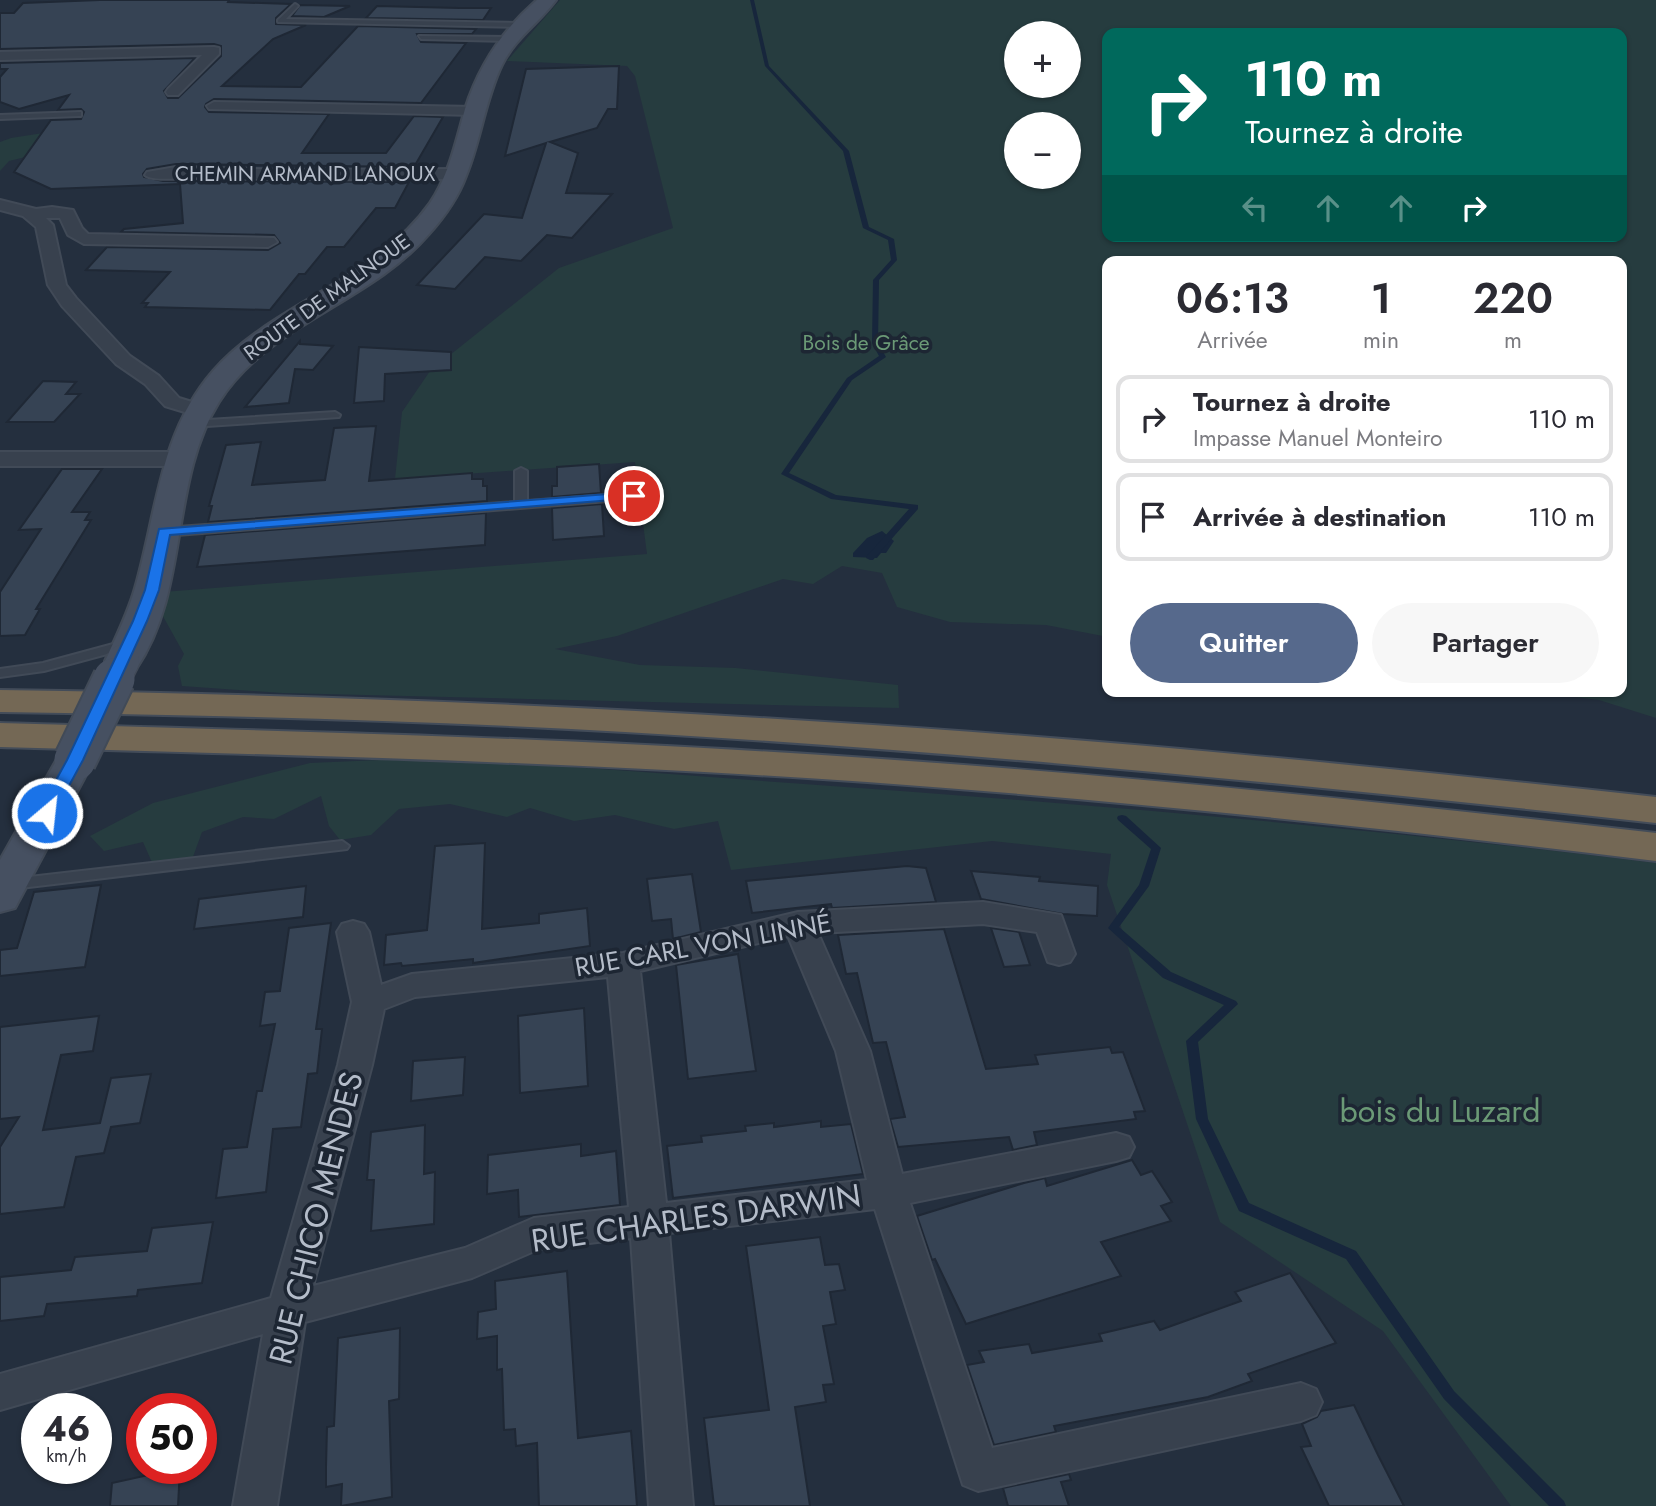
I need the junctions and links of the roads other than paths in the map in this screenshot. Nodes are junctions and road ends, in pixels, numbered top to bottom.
1 (547, 0) edge
2 (295, 6) dead end
3 (515, 32) junction
4 (421, 37) dead end
5 (0, 56) edge
6 (173, 92) dead end
7 (214, 106) dead end
8 (475, 111) junction
9 (78, 114) dead end
10 (0, 117) edge
11 (456, 174) junction
12 (153, 175) dead end
13 (0, 205) edge
14 (33, 215) junction
15 (268, 242) dead end
16 (335, 415) dead end
17 (195, 417) junction
18 (0, 459) edge
19 (178, 459) junction
20 (521, 471) dead end
21 (634, 496) dead end
22 (521, 504) junction
23 (164, 531) junction
24 (127, 653) junction
25 (0, 673) edge
26 (0, 701) edge
27 (0, 735) edge
28 (1656, 810) edge
29 (342, 846) dead end
30 (1656, 847) edge
31 (4, 891) edge
32 (798, 923) junction
33 (353, 932) dead end
34 (1059, 954) dead end
35 (623, 964) junction
36 (369, 1002) junction
37 (1116, 1147) dead end
38 (888, 1192) junction
39 (649, 1220) junction
40 (287, 1310) junction
41 (0, 1392) edge
42 (1301, 1402) dead end
43 (255, 1506) edge
44 (671, 1506) edge

1 - 3 main road, ROUTE DE MALNOUE
2 - 3 lane
3 - 4 lane
3 - 8 main road, ROUTE DE MALNOUE
5 - 6 street
7 - 8 street
8 - 11 main road, ROUTE DE MALNOUE
9 - 10 lane
11 - 12 street, CHEMIN ARMAND LANOUX
11 - 17 main road, ROUTE DE MALNOUE
13 - 14 street
14 - 15 street
14 - 17 street
16 - 17 lane
17 - 19 main road, ROUTE DE MALNOUE
18 - 19 street
19 - 23 main road, ROUTE DE MALNOUE
20 - 22 lane
21 - 22 lane
22 - 23 lane
23 - 24 main road, ROUTE DE MALNOUE
24 - 25 lane
24 - 31 main road, ROUTE DE MALNOUE, bridge
26 - 28 highway
27 - 30 highway
29 - 31 lane
32 - 34 street, RUE CARL VON LINNÉ
32 - 35 street, RUE CARL VON LINNÉ
32 - 38 street
33 - 36 street, RUE CHICO MENDES
35 - 36 street, RUE CARL VON LINNÉ
35 - 39 street
36 - 40 street, RUE CHICO MENDES
37 - 38 street, RUE CHARLES DARWIN
38 - 39 street, RUE CHARLES DARWIN
38 - 42 street
39 - 40 street, RUE CHARLES DARWIN
39 - 44 street
40 - 41 street, RUE CHARLES DARWIN
40 - 43 street, RUE CHICO MENDES

